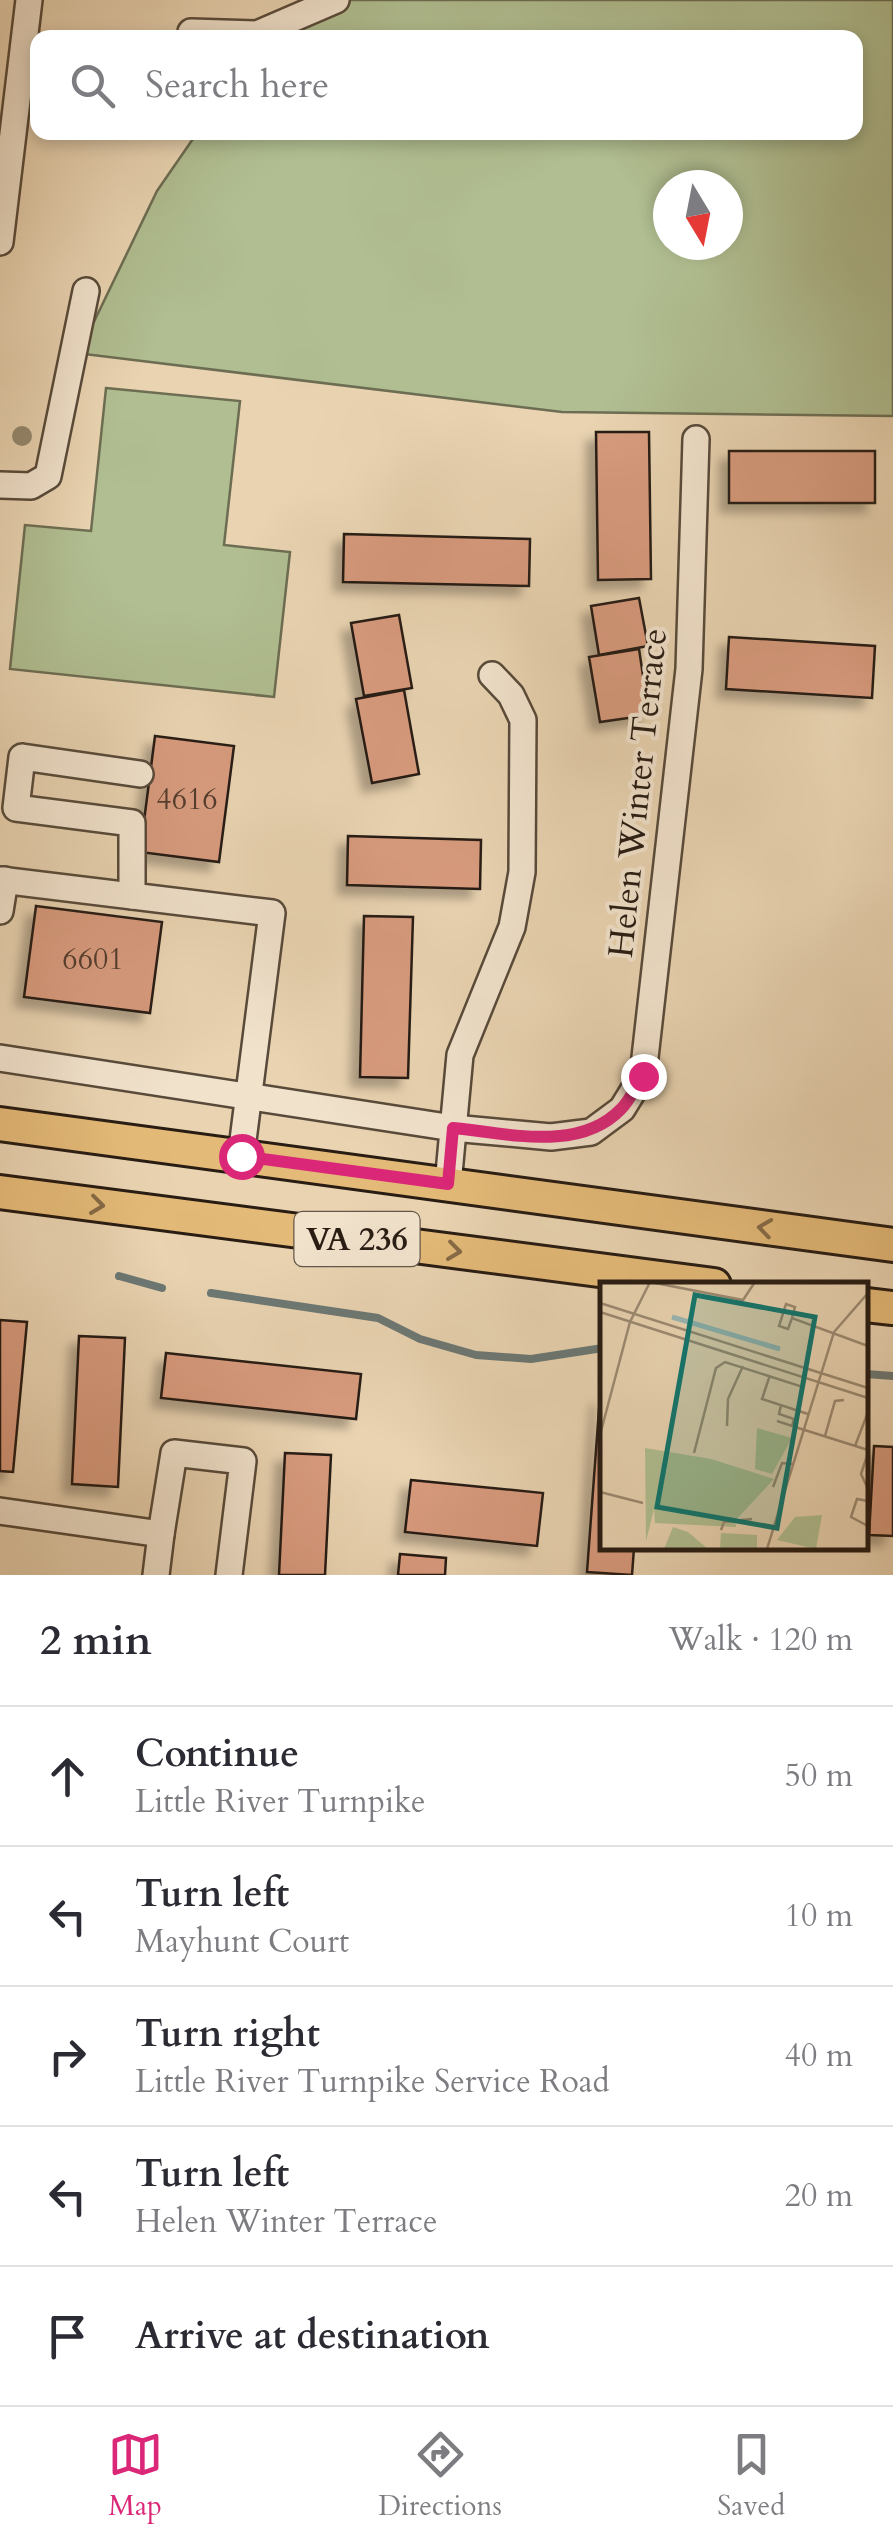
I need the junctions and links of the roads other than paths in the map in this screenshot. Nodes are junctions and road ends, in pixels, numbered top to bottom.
1 (28, 0) edge
2 (336, 0) edge
3 (271, 30) edge
4 (0, 242) edge
5 (86, 291) dead end
6 (696, 439) dead end
7 (0, 485) edge
8 (492, 675) dead end
9 (11, 756) edge
10 (140, 774) dead end
11 (2, 880) edge
12 (132, 896) junction
13 (0, 911) edge
14 (0, 1058) edge
15 (249, 1098) junction
16 (0, 1124) edge
17 (453, 1128) junction
18 (241, 1156) junction
19 (448, 1184) junction
20 (0, 1192) edge
21 (893, 1246) edge
22 (691, 1282) edge
23 (868, 1305) edge
24 (893, 1308) edge
25 (0, 1511) edge
26 (161, 1534) junction
27 (156, 1575) edge
28 (229, 1575) edge

1 - 4 street
2 - 3 street
5 - 7 street
6 - 17 street, Helen Winter Terrace
8 - 17 street
9 - 10 street
9 - 12 street
11 - 12 street
11 - 13 street
12 - 15 street
14 - 15 street
15 - 17 street
15 - 18 street
16 - 18 main road, VA 236
17 - 19 street
18 - 19 main road, VA 236
21 -> 19 main road, VA 236
20 -> 22 main road, VA 236
23 - 24 main road
25 - 26 street
26 - 27 street
26 - 28 street

